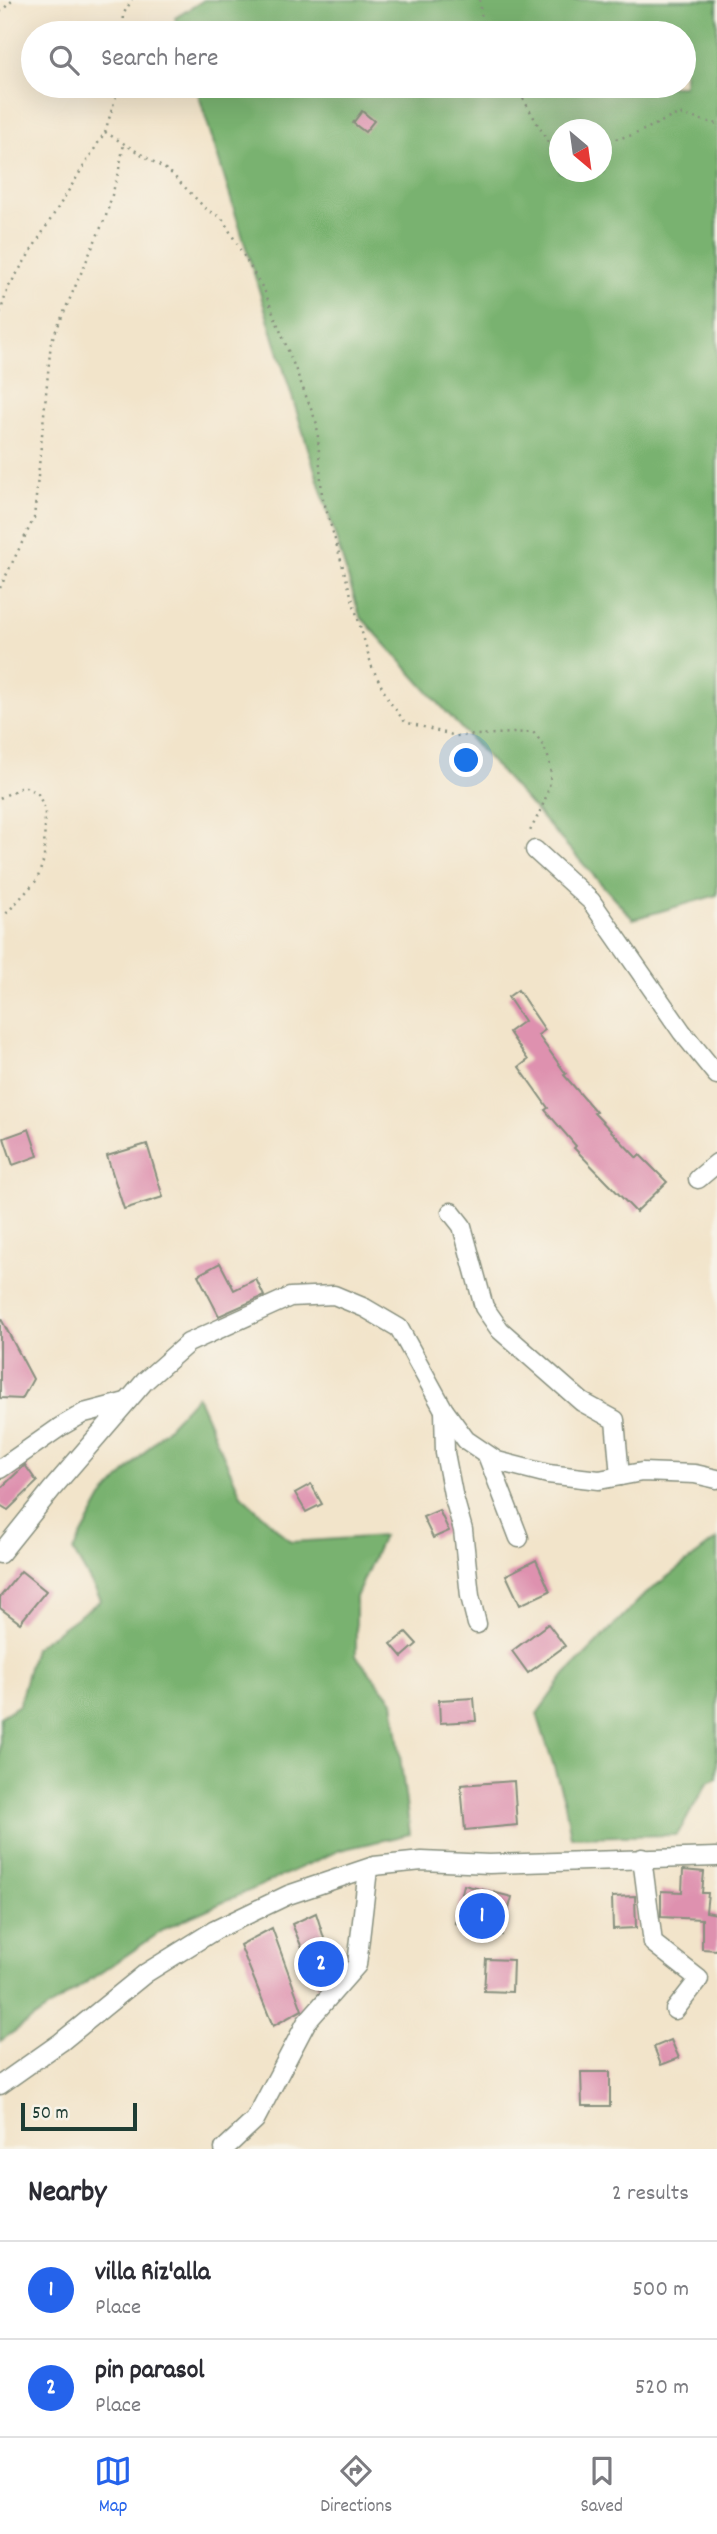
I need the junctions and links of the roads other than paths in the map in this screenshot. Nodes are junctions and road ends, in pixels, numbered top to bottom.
1 (535, 850) road end
2 (717, 1075) edge
3 (717, 1163) edge
4 (698, 1179) dead end
5 (451, 1212) dead end
6 (126, 1402) junction
7 (444, 1410) junction
8 (487, 1455) junction
9 (0, 1469) edge
10 (620, 1476) junction
11 (717, 1479) edge
12 (519, 1538) dead end
13 (0, 1554) edge
14 (477, 1624) dead end
15 (717, 1857) edge
16 (642, 1858) junction
17 (368, 1869) junction
18 (675, 2010) dead end
19 (0, 2085) edge
20 (224, 2149) edge

1 - 2 street
3 - 4 street
5 - 10 street
6 - 7 street
6 - 9 street
6 - 13 street
7 - 8 street
7 - 14 street
8 - 10 street
8 - 12 street
10 - 11 street
15 - 16 street
16 - 17 street
16 - 18 street
17 - 19 street
17 - 20 street

